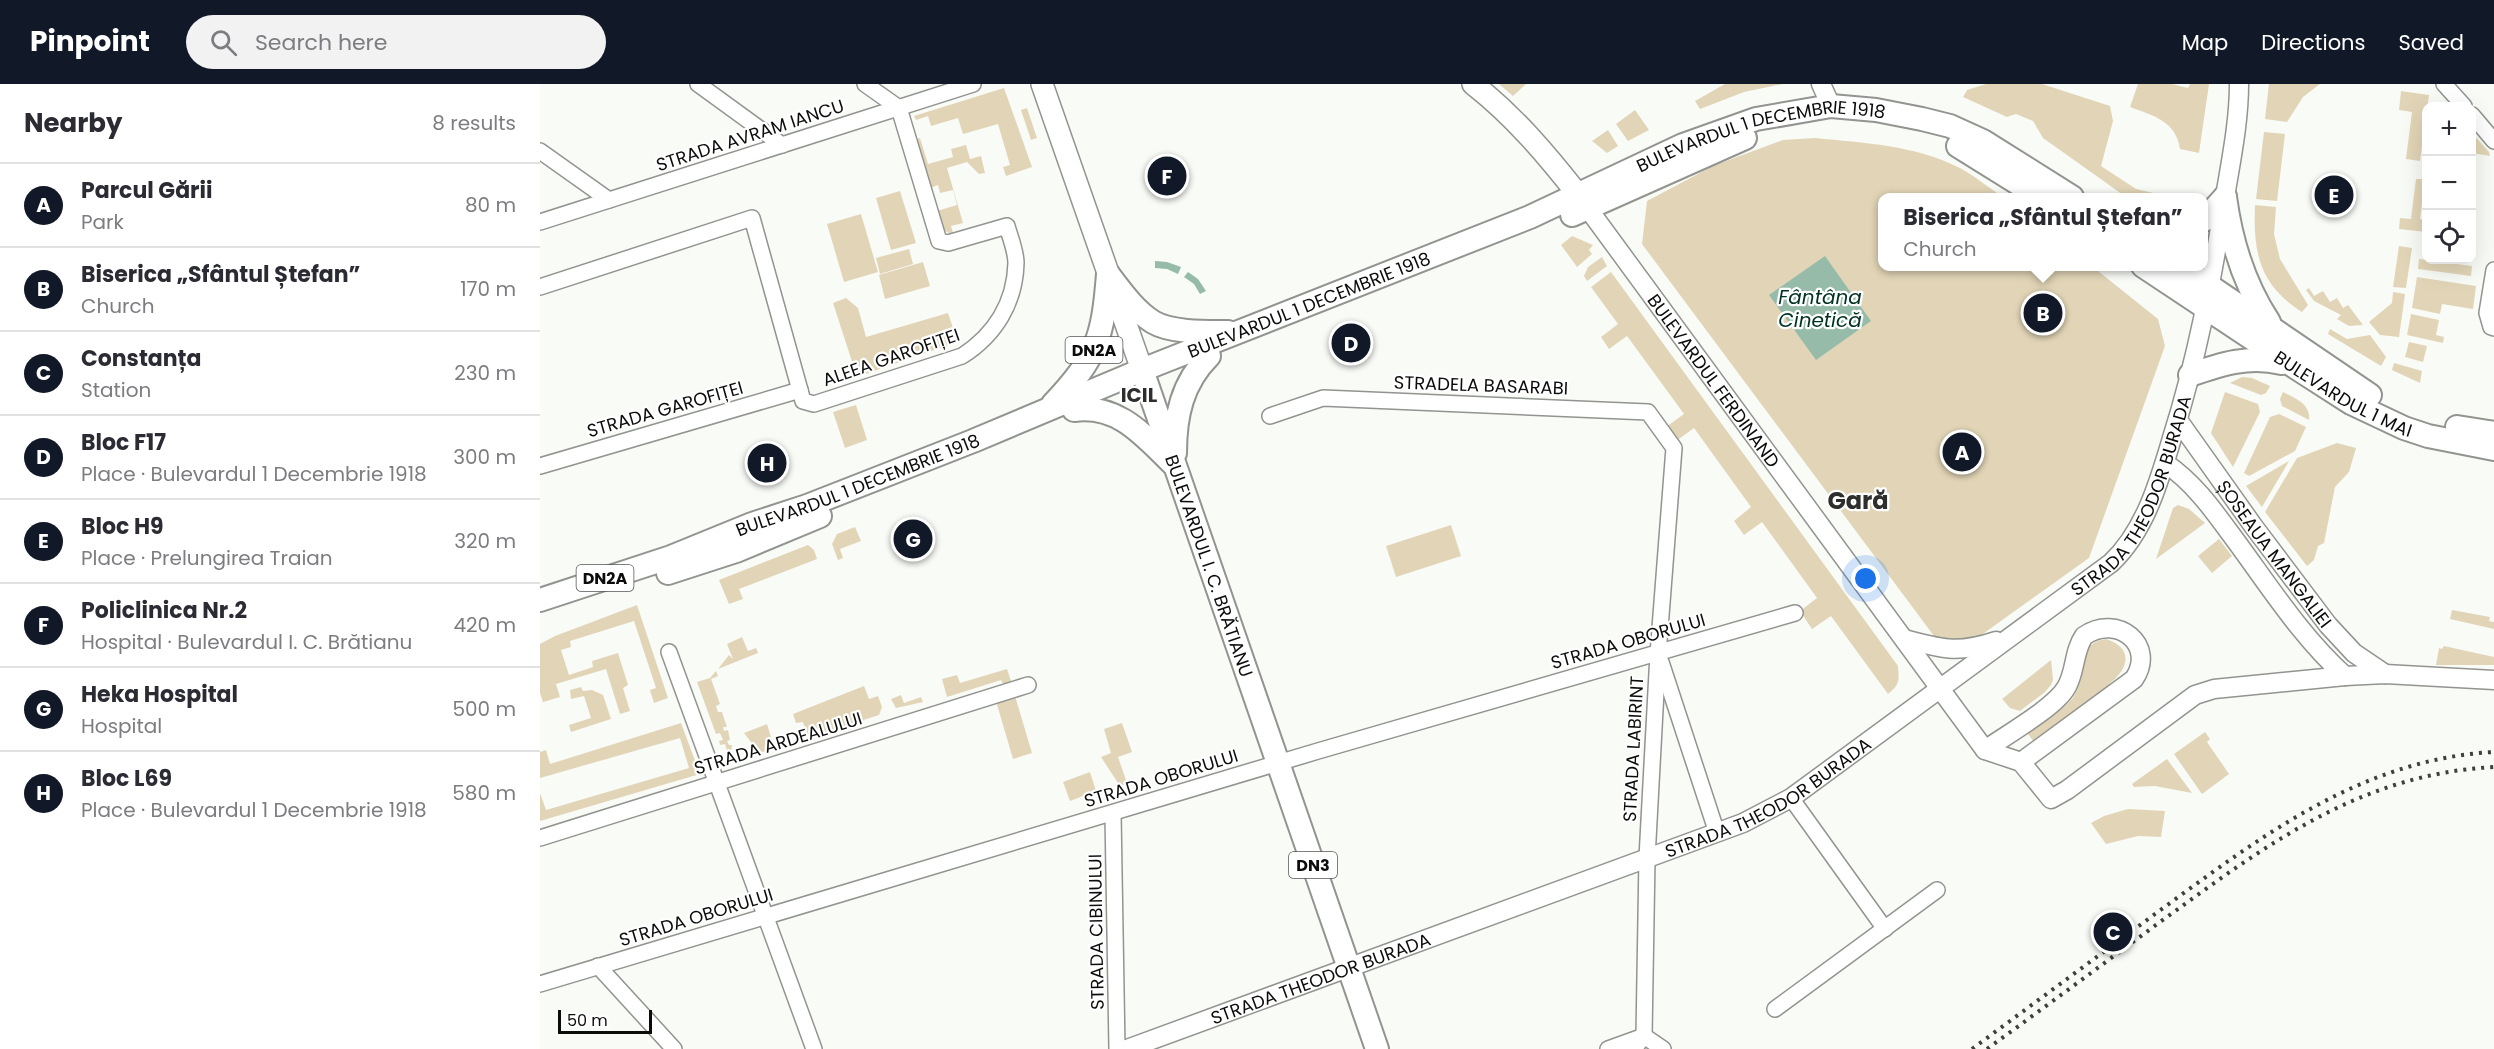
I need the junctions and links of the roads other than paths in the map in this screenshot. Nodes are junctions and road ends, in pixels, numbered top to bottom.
1 (698, 84) edge
2 (865, 84) edge
3 (973, 84) edge
4 (1041, 84) edge
5 (1473, 84) edge
6 (1821, 84) edge
7 (2239, 84) edge
8 (2444, 84) edge
9 (2460, 102) edge
10 (1831, 106) junction
11 (899, 108) junction
12 (2476, 120) edge
13 (2494, 141) edge
14 (782, 145) junction
15 (540, 151) edge
16 (2033, 193) edge
17 (2064, 193) edge
18 (2225, 197) junction
19 (609, 200) junction
20 (1583, 202) junction
21 (2208, 216) edge
22 (540, 222) edge
23 (2494, 270) edge
24 (2149, 271) edge
25 (2187, 271) edge
26 (1107, 274) junction
27 (2211, 286) junction
28 (540, 287) edge
29 (2206, 309) junction
30 (2494, 328) edge
31 (2274, 330) junction
32 (1237, 333) junction
33 (1209, 356) junction
34 (2298, 369) junction
35 (1144, 375) junction
36 (2190, 375) junction
37 (800, 390) junction
38 (1047, 410) junction
39 (1074, 410) junction
40 (1270, 416) dead end
41 (2178, 420) junction
42 (2494, 433) edge
43 (1674, 448) joint
44 (2494, 449) edge
45 (2165, 463) junction
46 (540, 466) edge
47 (1175, 466) junction
48 (540, 600) edge
49 (1795, 613) dead end
50 (540, 614) edge
51 (2012, 636) junction
52 (1904, 639) junction
53 (669, 652) dead end
54 (1658, 654) junction
55 (2385, 675) junction
56 (2345, 676) junction
57 (2494, 680) edge
58 (1028, 685) dead end
59 (1941, 688) junction
60 (1985, 750) junction
61 (2021, 762) junction
62 (1278, 763) junction
63 (717, 783) junction
64 (1791, 798) junction
65 (1113, 814) junction
66 (1717, 833) junction
67 (540, 838) edge
68 (1647, 858) junction
69 (1937, 890) dead end
70 (765, 916) junction
71 (1885, 929) junction
72 (598, 966) junction
73 (1349, 968) junction
74 (540, 984) edge
75 (1775, 1009) dead end
76 (1644, 1036) junction
77 (674, 1049) edge
78 (814, 1049) edge
79 (1117, 1049) edge
80 (1127, 1049) edge
81 (1377, 1049) edge
82 (1608, 1049) edge
83 (1634, 1049) edge
84 (1663, 1049) edge

1 - 14 street
2 - 11 street
3 - 11 street, STRADA AVRAM IANCU
4 - 26 main road, BULEVARDUL I. C. BRĂTIANU / DN3
5 - 20 main road, BULEVARDUL FERDINAND
6 - 10 street
7 - 18 street, STRADA THEODOR BURADA
8 - 9 street
10 - 17 main road, BULEVARDUL 1 DECEMBRIE 1918
10 - 20 main road, BULEVARDUL 1 DECEMBRIE 1918
11 - 14 street, STRADA AVRAM IANCU
11 - 37 street, ALEEA GAROFIȚEI
12 - 13 street
14 - 19 street, STRADA AVRAM IANCU
15 - 19 street
16 - 20 main road, BULEVARDUL 1 DECEMBRIE 1918
18 - 21 main road
18 - 27 street, STRADA THEODOR BURADA
18 - 31 main road
19 - 22 street, STRADA AVRAM IANCU
20 - 32 main road, BULEVARDUL 1 DECEMBRIE 1918
20 - 33 main road, BULEVARDUL 1 DECEMBRIE 1918
20 - 52 street, BULEVARDUL FERDINAND
23 - 30 street
24 - 29 main road
25 - 27 main road
26 - 32 main road
26 - 35 main road, BULEVARDUL I. C. BRĂTIANU / DN3
26 - 38 main road, DN2A
27 - 29 street, STRADA THEODOR BURADA
27 - 31 main road, BULEVARDUL 1 MAI
28 - 37 street, ALEEA GAROFIȚEI
29 - 34 main road, BULEVARDUL 1 MAI
29 - 36 street, STRADA THEODOR BURADA
31 - 42 main road, BULEVARDUL 1 MAI
32 - 35 main road, BULEVARDUL 1 DECEMBRIE 1918
33 - 35 main road, BULEVARDUL 1 DECEMBRIE 1918
33 - 47 main road
34 - 36 main road
34 - 44 main road, BULEVARDUL 1 MAI
35 - 38 main road, BULEVARDUL 1 DECEMBRIE 1918 / DN2A
35 - 39 main road, BULEVARDUL 1 DECEMBRIE 1918
35 - 47 main road, BULEVARDUL I. C. BRĂTIANU / DN3
36 - 41 street, STRADA THEODOR BURADA
37 - 46 street, STRADA GAROFIȚEI
38 - 48 main road, BULEVARDUL 1 DECEMBRIE 1918 / DN2A
39 - 47 main road
39 - 50 main road, BULEVARDUL 1 DECEMBRIE 1918
40 - 43 street, STRADELA BASARABI
41 - 45 street, STRADA THEODOR BURADA
41 - 55 street, ȘOSEAUA MANGALIEI
43 - 54 street, STRADA LABIRINT
45 - 51 street, STRADA THEODOR BURADA
45 - 56 street, ȘOSEAUA MANGALIEI
47 - 62 main road, BULEVARDUL I. C. BRĂTIANU / DN3
49 - 54 street, STRADA OBORULUI
51 - 52 street
51 - 59 street, STRADA THEODOR BURADA
52 - 59 street, BULEVARDUL FERDINAND
53 - 63 street
54 - 62 street, STRADA OBORULUI
54 - 66 street
54 - 68 street, STRADA LABIRINT
55 - 56 street
55 - 57 street
56 - 61 street
58 - 63 street, STRADA ARDEALULUI
59 - 60 street, BULEVARDUL FERDINAND
59 - 64 street, STRADA THEODOR BURADA
60 - 61 street
60 - 61 street
62 - 65 street, STRADA OBORULUI
62 - 73 main road, BULEVARDUL I. C. BRĂTIANU / DN3
63 - 67 street, STRADA ARDEALULUI
63 - 70 street
64 - 66 street, STRADA THEODOR BURADA
64 - 71 street
65 - 70 street, STRADA OBORULUI
65 - 79 street, STRADA CIBINULUI
66 - 68 street, STRADA THEODOR BURADA
68 - 73 street, STRADA THEODOR BURADA
68 - 76 street, STRADA LABIRINT
69 - 71 street
70 - 72 street, STRADA OBORULUI
70 - 78 street
71 - 75 street
72 - 74 street, STRADA OBORULUI
72 - 77 street
73 - 80 street, STRADA THEODOR BURADA
73 - 81 main road, BULEVARDUL I. C. BRĂTIANU / DN3
76 - 82 street
76 - 83 street
76 - 84 street

